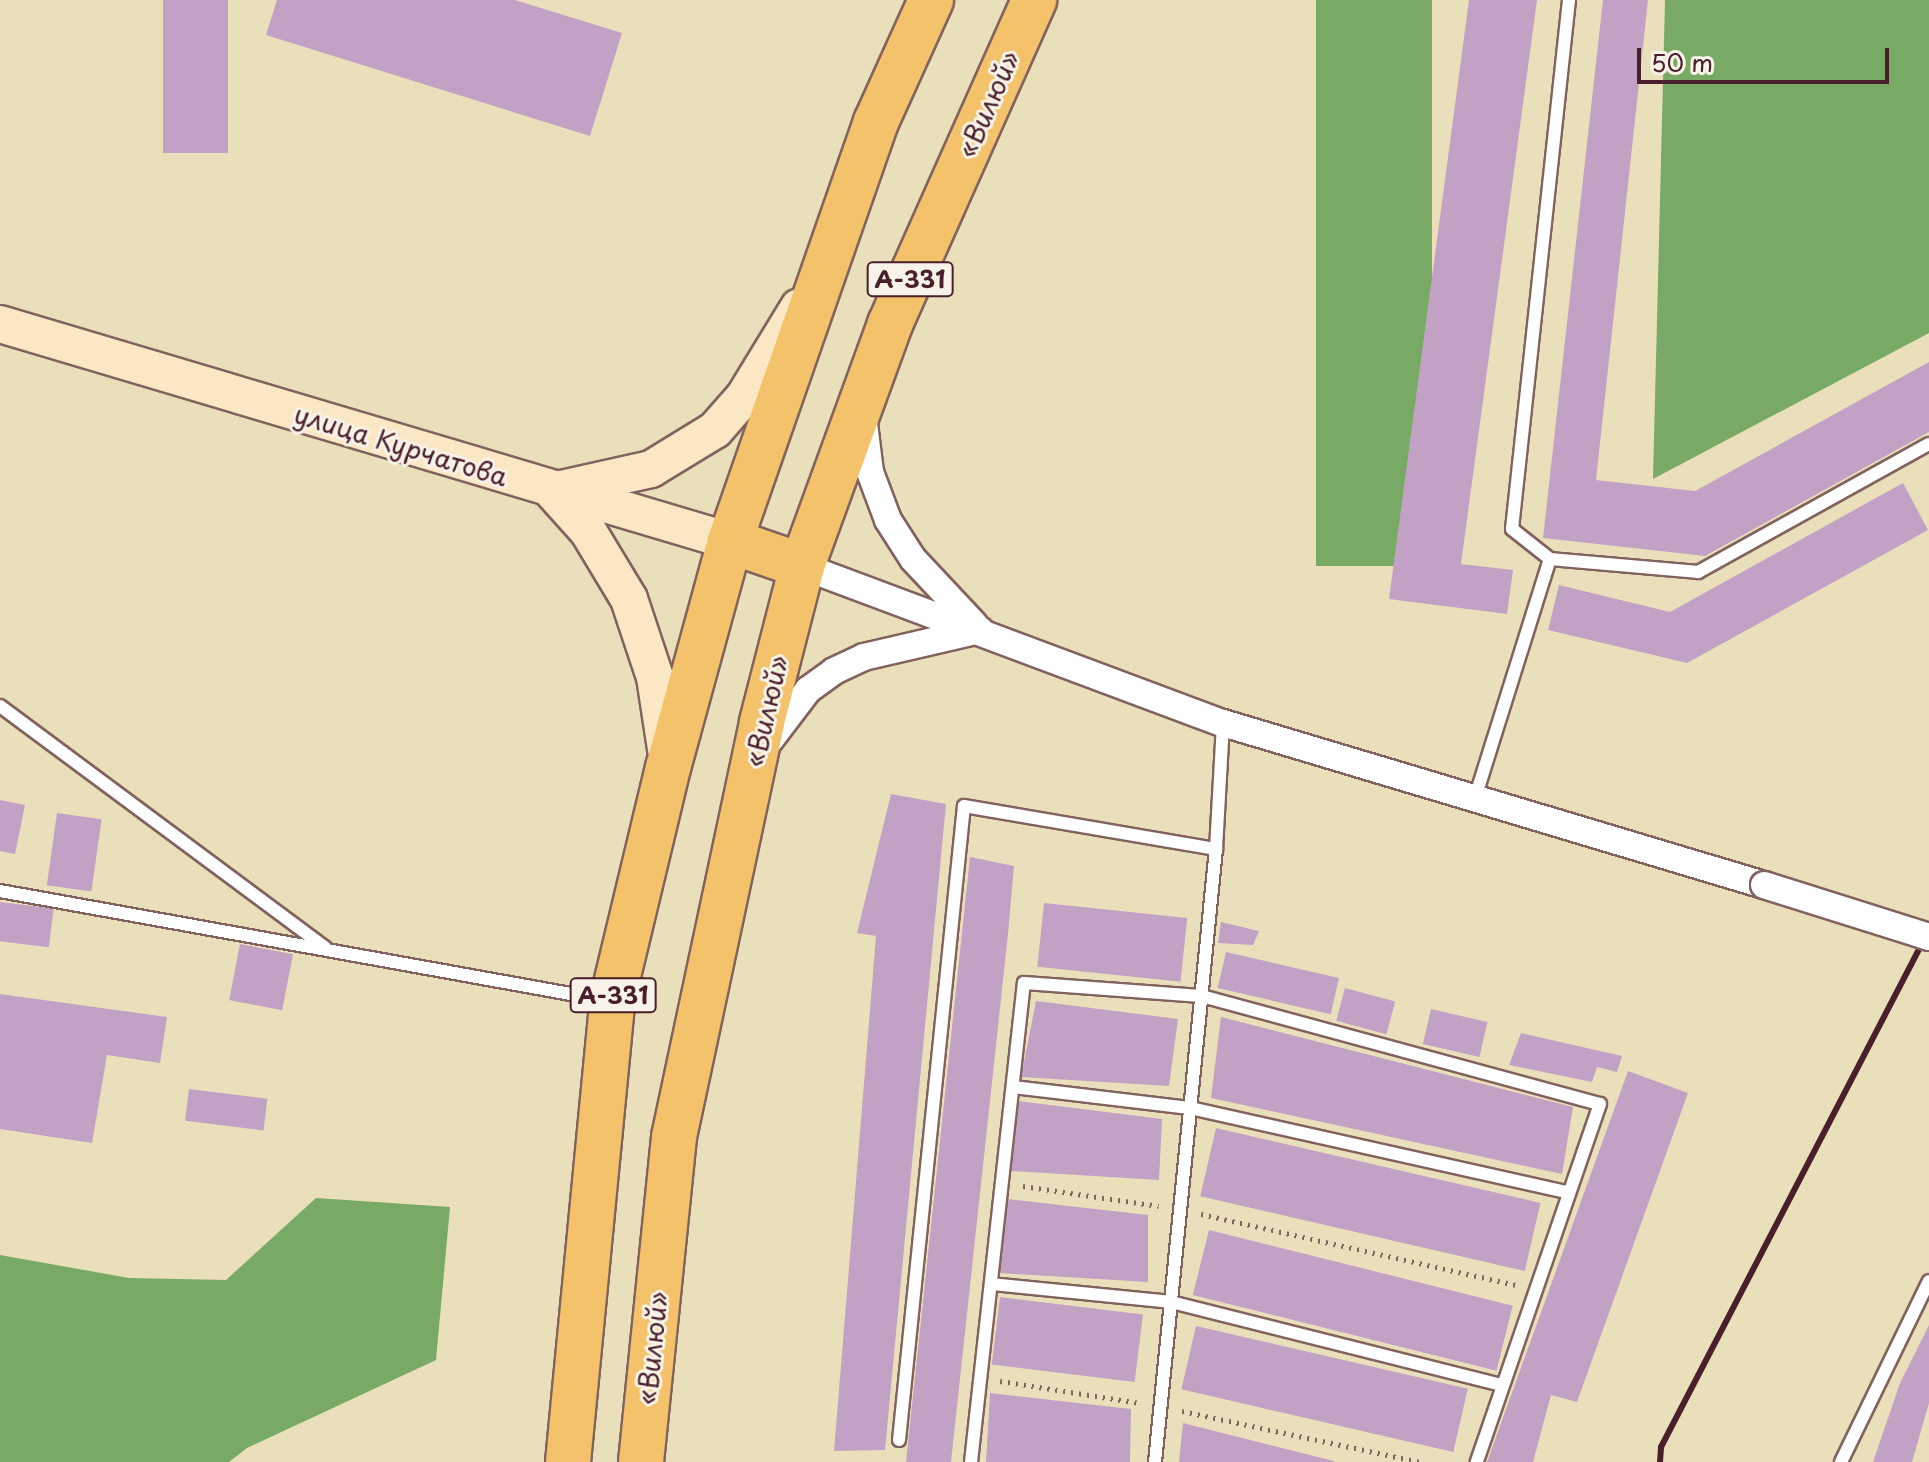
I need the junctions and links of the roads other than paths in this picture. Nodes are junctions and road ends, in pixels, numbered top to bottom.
1 (931, 0) edge
2 (1034, 0) edge
3 (1569, 0) edge
4 (828, 260) junction
5 (0, 324) edge
6 (861, 398) junction
7 (1929, 444) edge
8 (552, 491) junction
9 (730, 541) junction
10 (1550, 559) junction
11 (802, 566) junction
12 (980, 630) junction
13 (0, 706) edge
14 (1223, 723) junction
15 (754, 761) junction
16 (668, 768) junction
17 (1475, 798) junction
18 (1216, 849) junction
19 (0, 891) edge
20 (1929, 937) edge
21 (330, 951) junction
22 (1202, 996) junction
23 (612, 1001) junction
24 (1013, 1087) junction
25 (1190, 1108) junction
26 (1569, 1193) junction
27 (1929, 1281) edge
28 (991, 1284) junction
29 (1171, 1302) junction
30 (1502, 1385) junction
31 (899, 1440) dead end
32 (568, 1462) edge
33 (641, 1462) edge
34 (971, 1462) edge
35 (1155, 1462) edge
36 (1477, 1462) edge
37 (1841, 1462) edge

1 - 4 highway, А-331
2 - 6 highway, «Вилюй» / А-331
3 - 10 lane
4 - 8 main road
4 - 9 highway, А-331
5 - 8 main road, улица Курчатова
6 - 11 highway, «Вилюй» / А-331
6 - 12 street
7 - 10 lane
8 - 9 main road, улица Курчатова
8 - 16 main road
9 - 11 highway, улица Курчатова
9 - 16 highway, А-331
10 - 17 lane
11 - 12 street
11 - 15 highway, «Вилюй» / А-331
12 - 14 street
12 - 15 street
13 - 21 lane
14 - 17 street
14 - 18 lane
15 - 33 highway, «Вилюй» / А-331
16 - 23 highway, А-331
17 - 20 street, bridge
18 - 22 lane
18 - 31 lane
19 - 21 lane
21 - 23 lane
22 - 24 lane
22 - 25 lane
22 - 26 lane
23 - 32 highway, А-331
24 - 25 lane
24 - 28 lane
25 - 26 lane
25 - 29 lane
26 - 30 lane
27 - 37 lane
28 - 29 lane
28 - 34 lane
29 - 30 lane
29 - 35 lane
30 - 36 lane

